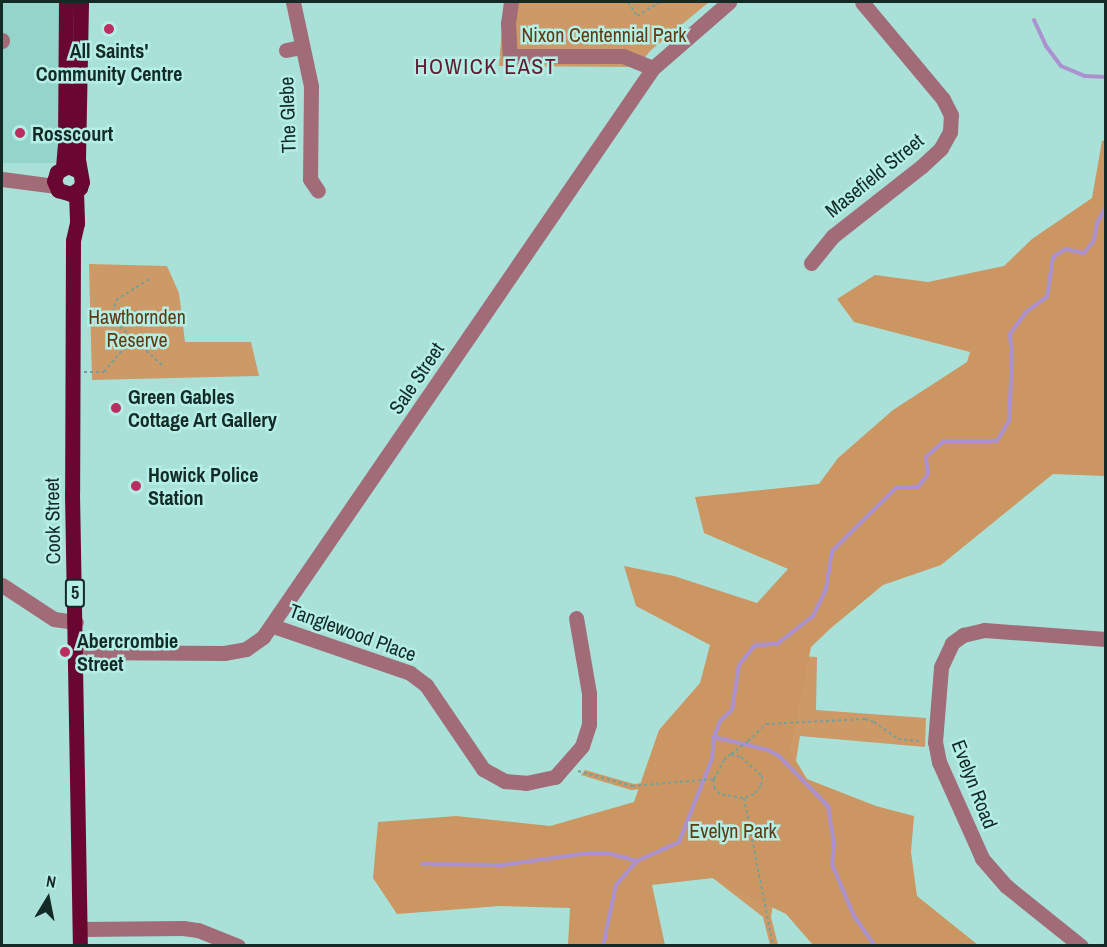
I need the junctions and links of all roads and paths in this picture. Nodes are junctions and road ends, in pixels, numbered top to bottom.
1 (66, 2) edge
2 (81, 2) edge
3 (293, 2) edge
4 (511, 2) edge
5 (628, 2) edge
6 (660, 2) edge
7 (729, 2) edge
8 (862, 2) edge
9 (302, 46) junction
10 (286, 50) dead end
11 (653, 68) junction
12 (79, 171) junction
13 (9, 179) edge
14 (63, 182) junction
15 (318, 190) dead end
16 (811, 263) dead end
17 (151, 278) dead end
18 (111, 318) junction
19 (72, 320) junction
20 (141, 346) junction
21 (164, 367) dead end
22 (73, 372) junction
23 (2, 585) edge
24 (576, 618) dead end
25 (76, 622) junction
26 (273, 626) junction
27 (1106, 639) edge
28 (77, 652) junction
29 (935, 742) junction
30 (731, 754) junction
31 (566, 767) junction
32 (714, 779) junction
33 (743, 798) junction
34 (80, 929) junction
35 (80, 945) edge
36 (238, 945) edge
37 (773, 945) edge
38 (1081, 945) edge

1 - 14 main road, Cook Street / 5
2 - 12 main road, 5
3 - 9 street, The Glebe
4 - 11 street
5 - 6 path
7 - 11 street, Sale Street
8 - 16 street, Masefield Street
9 - 10 street
9 - 15 street, The Glebe
11 - 26 street, Sale Street
12 - 14 main road
12 - 14 main road, 5
13 - 14 street
14 - 19 main road, Cook Street / 5
17 - 18 path
18 - 19 path
18 - 20 path
19 - 22 main road, Cook Street / 5
20 - 21 path
20 - 22 path
22 - 25 main road, Cook Street / 5
23 - 25 street
24 - 31 street, Tanglewood Place
25 - 28 main road, Cook Street / 5
26 - 28 street, Sale Street
26 - 31 street, Tanglewood Place
27 - 29 street, Evelyn Road
28 - 34 main road, Cook Street / 5
29 - 30 path
29 - 38 street, Evelyn Road
30 - 32 path
30 - 33 path
31 - 32 path
32 - 33 path
33 - 37 path
34 - 35 main road, Cook Street / 5
34 - 36 street

